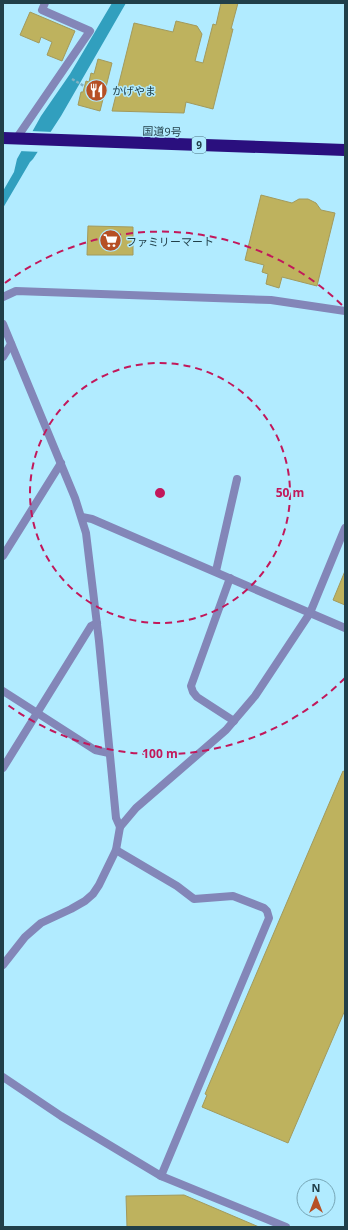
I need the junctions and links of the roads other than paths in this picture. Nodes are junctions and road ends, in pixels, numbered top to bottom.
1 (45, 3) edge
2 (3, 138) edge
3 (20, 139) junction
4 (345, 150) edge
5 (3, 296) edge
6 (345, 311) edge
7 (3, 324) edge
8 (11, 344) junction
9 (3, 357) edge
10 (61, 464) junction
11 (237, 478) dead end
12 (82, 517) junction
13 (345, 528) edge
14 (3, 556) edge
15 (216, 571) junction
16 (230, 578) junction
17 (310, 612) junction
18 (97, 623) junction
19 (345, 628) edge
20 (3, 691) edge
21 (37, 713) junction
22 (234, 721) junction
23 (109, 753) junction
24 (3, 768) edge
25 (120, 827) junction
26 (116, 850) junction
27 (3, 965) edge
28 (3, 1077) edge
29 (161, 1176) junction
30 (286, 1227) edge

1 - 3 street
2 - 3 highway, 国道9号 / 9
3 - 4 highway, 国道9号 / 9
5 - 6 street
7 - 8 street
8 - 9 street
8 - 10 street
10 - 12 street
10 - 14 street
11 - 15 street
12 - 15 street
12 - 18 street
13 - 17 street
15 - 16 street
16 - 17 street
16 - 22 street
17 - 19 street
17 - 22 street
18 - 21 street
18 - 23 street
20 - 21 street
21 - 23 street
21 - 24 street
22 - 25 street
23 - 25 street
25 - 26 street
26 - 27 street
26 - 29 street
28 - 29 street
29 - 30 street

